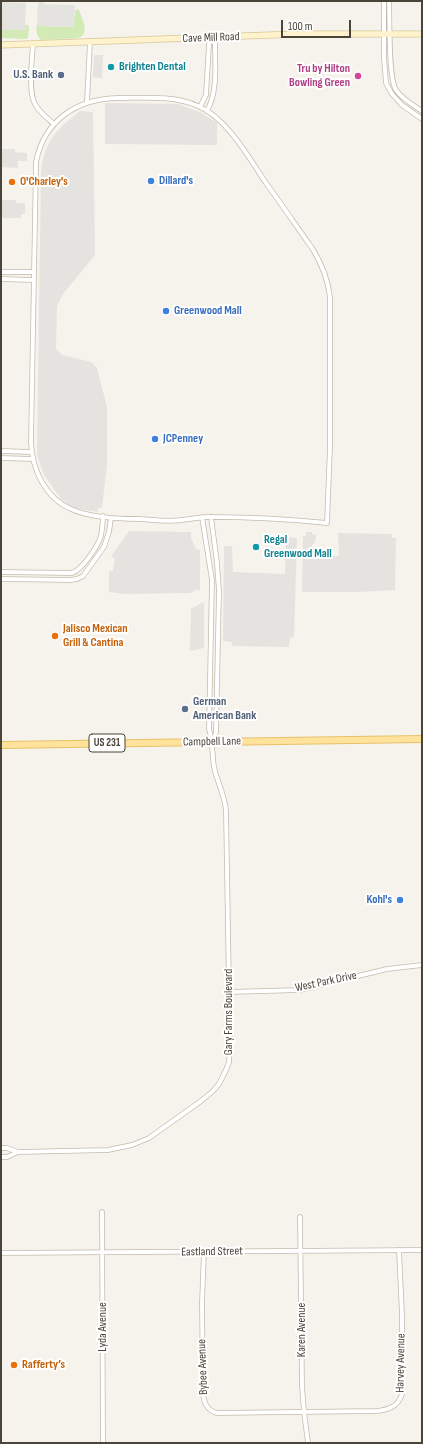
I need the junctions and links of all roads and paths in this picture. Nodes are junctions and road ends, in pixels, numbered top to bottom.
1 (384, 1) edge
2 (389, 1) edge
3 (387, 34) junction
4 (422, 34) edge
5 (211, 39) junction
6 (90, 42) junction
7 (33, 44) junction
8 (1, 46) edge
9 (403, 97) junction
10 (87, 102) junction
11 (399, 102) junction
12 (200, 107) junction
13 (207, 110) junction
14 (422, 111) edge
15 (422, 119) edge
16 (54, 124) junction
17 (1, 272) edge
18 (33, 272) junction
19 (1, 279) edge
20 (33, 280) junction
21 (1, 451) edge
22 (32, 452) junction
23 (1, 458) edge
24 (33, 459) junction
25 (103, 516) junction
26 (202, 517) junction
27 (211, 517) junction
28 (111, 518) junction
29 (1, 572) edge
30 (1, 579) edge
31 (422, 739) edge
32 (212, 742) junction
33 (1, 745) edge
34 (422, 965) edge
35 (229, 992) junction
36 (1, 1148) edge
37 (18, 1152) junction
38 (1, 1157) edge
39 (102, 1212) dead end
40 (300, 1217) dead end
41 (302, 1250) junction
42 (399, 1250) junction
43 (422, 1250) edge
44 (204, 1251) junction
45 (102, 1252) junction
46 (1, 1253) edge
47 (304, 1412) junction
48 (103, 1443) edge
49 (308, 1443) edge

1 - 3 street
2 - 3 street
3 - 4 main road, Cave Mill Road
3 - 5 main road, Cave Mill Road
3 - 9 street
3 - 11 street
5 - 6 main road, Cave Mill Road
5 - 12 street
5 - 13 street
6 - 7 main road, Cave Mill Road
6 - 10 street
7 - 8 main road, Cave Mill Road
7 - 16 street
9 - 11 street
9 - 14 street
10 - 12 street
10 - 16 street
11 - 15 street
12 - 13 street
13 - 27 street
16 - 18 street
17 - 18 street
18 - 20 street
19 - 20 street
20 - 22 street
21 - 22 street
22 - 24 street
23 - 24 street
24 - 25 street
25 - 28 street
25 - 29 street
26 - 27 street
26 - 28 street
26 - 32 street
27 - 32 street
28 - 30 street
31 - 32 main road, Campbell Lane / US 231
32 - 33 main road, Campbell Lane / US 231
32 - 35 street, Gary Farms Boulevard
34 - 35 street, West Park Drive
35 - 37 street, Gary Farms Boulevard
36 - 37 street, Gary Farms Boulevard
37 - 38 street, Gary Farms Boulevard
39 - 45 street, Lyda Avenue
40 - 41 street, Karen Avenue
41 - 42 street, Eastland Street
41 - 44 street, Eastland Street
41 - 47 street, Karen Avenue
42 - 43 street, Eastland Street
42 - 47 street, Harvey Avenue
44 - 45 street, Eastland Street
44 - 47 street, Bybee Avenue
45 - 46 street, Eastland Street
45 - 48 street, Lyda Avenue
47 - 49 street, Karen Avenue

